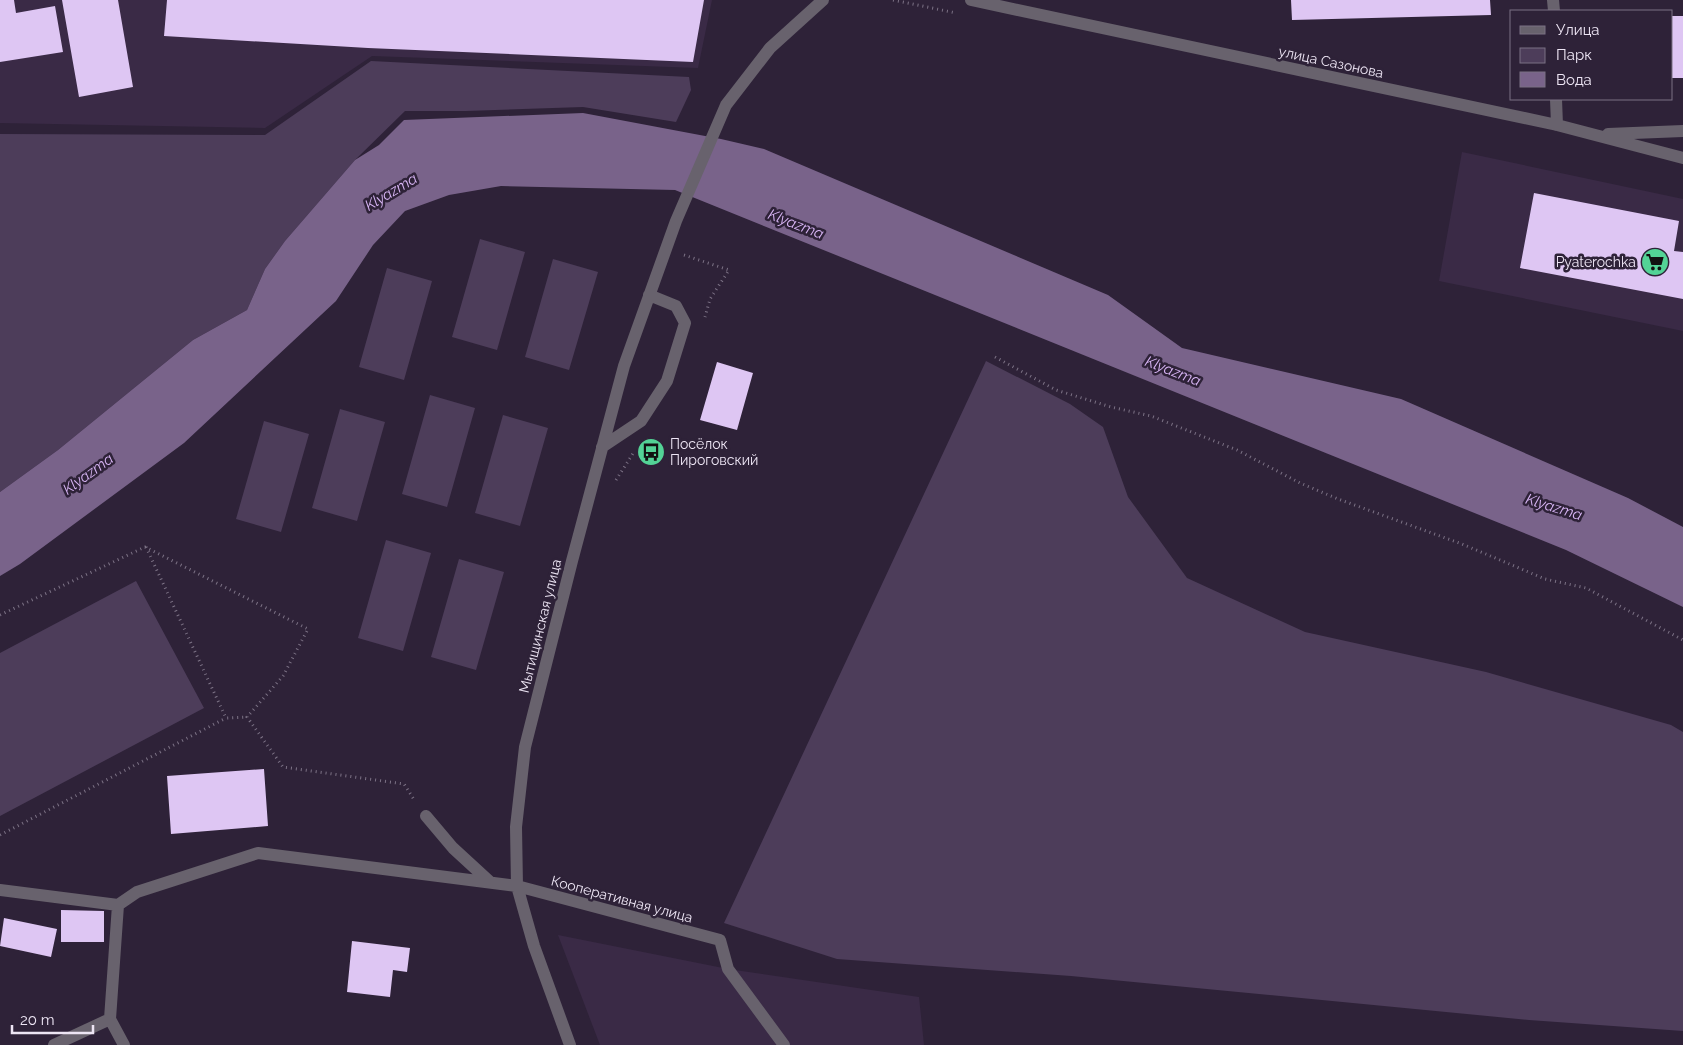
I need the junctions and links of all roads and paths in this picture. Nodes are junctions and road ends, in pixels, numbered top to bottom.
1 (823, 0) edge
2 (919, 0) edge
3 (971, 0) edge
4 (918, 5) dead end
5 (1556, 100) edge
6 (1557, 125) junction
7 (1683, 131) edge
8 (1593, 134) junction
9 (1683, 158) edge
10 (680, 253) dead end
11 (729, 270) dead end
12 (649, 295) junction
13 (996, 357) dead end
14 (638, 446) dead end
15 (602, 447) junction
16 (610, 488) dead end
17 (145, 547) junction
18 (0, 615) edge
19 (1683, 640) edge
20 (247, 717) junction
21 (226, 718) junction
22 (426, 816) joint
23 (0, 835) edge
24 (490, 882) junction
25 (517, 886) junction
26 (0, 890) edge
27 (118, 905) junction
28 (110, 1019) junction
29 (54, 1045) edge
30 (124, 1045) edge
31 (570, 1045) edge
32 (784, 1045) edge

1 - 12 street, Мытищинская улица
2 - 4 path
3 - 6 street, улица Сазонова
5 - 6 street
6 - 8 street, улица Сазонова
7 - 8 street
8 - 9 street, улица Сазонова
10 - 11 path
12 - 15 street, Мытищинская улица
12 - 15 street
13 - 19 path
14 - 16 path
15 - 25 street, Мытищинская улица
17 - 18 path
17 - 20 path
17 - 21 path
20 - 21 path
20 - 22 path
21 - 23 path
22 - 24 street
24 - 25 street, Кооперативная улица
24 - 27 street, Кооперативная улица
25 - 31 street, Мытищинская улица
25 - 32 street, Кооперативная улица
26 - 27 street
27 - 28 street
28 - 29 street
28 - 30 street

